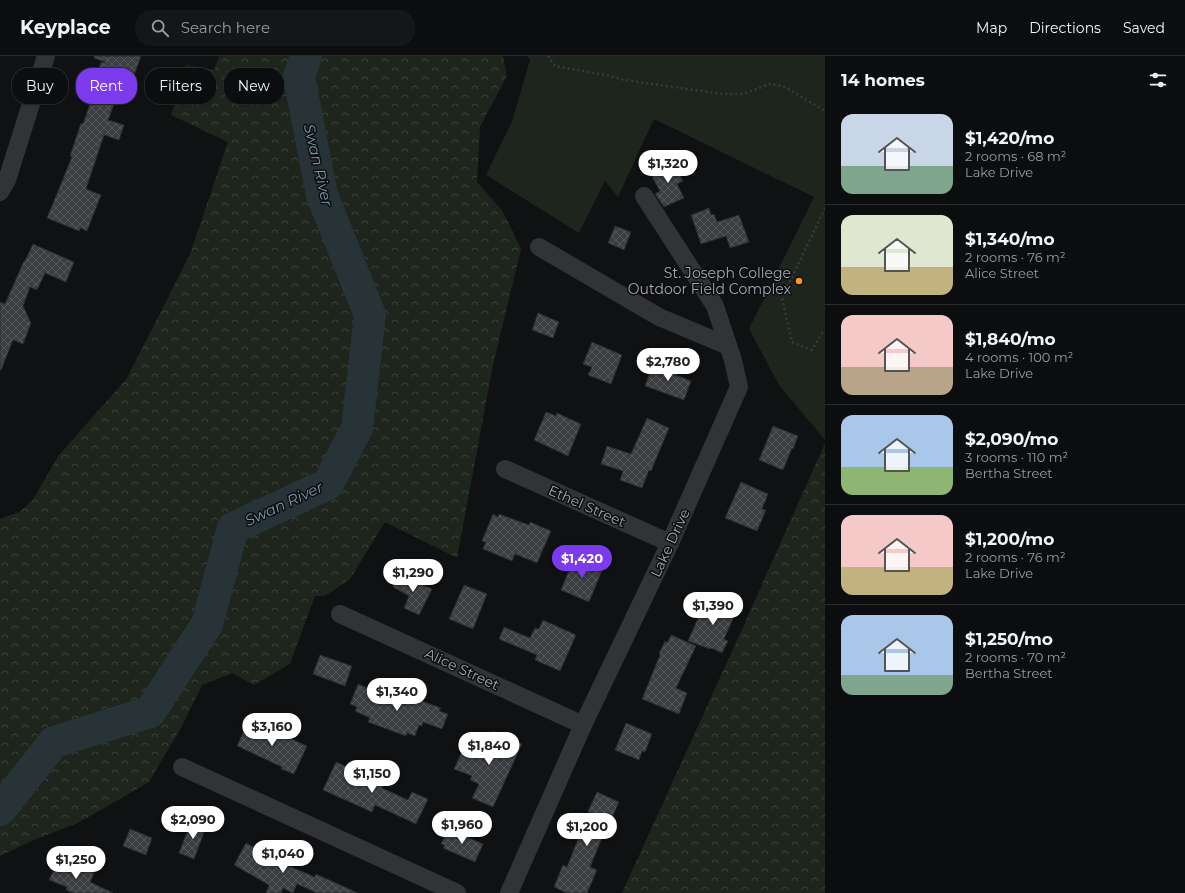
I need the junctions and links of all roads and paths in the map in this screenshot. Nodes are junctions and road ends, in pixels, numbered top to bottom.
1 (46, 56) edge
2 (548, 56) edge
3 (825, 111) edge
4 (0, 192) edge
5 (644, 196) dead end
6 (825, 208) edge
7 (539, 247) dead end
8 (825, 335) edge
9 (728, 346) junction
10 (505, 468) dead end
11 (670, 542) junction
12 (340, 614) dead end
13 (583, 725) junction
14 (182, 767) dead end
15 (457, 893) edge
16 (509, 893) edge

1 - 4 street
2 - 3 path
5 - 9 street, Lake Drive
6 - 8 path
7 - 9 street
9 - 11 street, Lake Drive
10 - 11 street, Ethel Street
11 - 13 street, Lake Drive
12 - 13 street, Alice Street
13 - 16 street, Lake Drive
14 - 15 street

